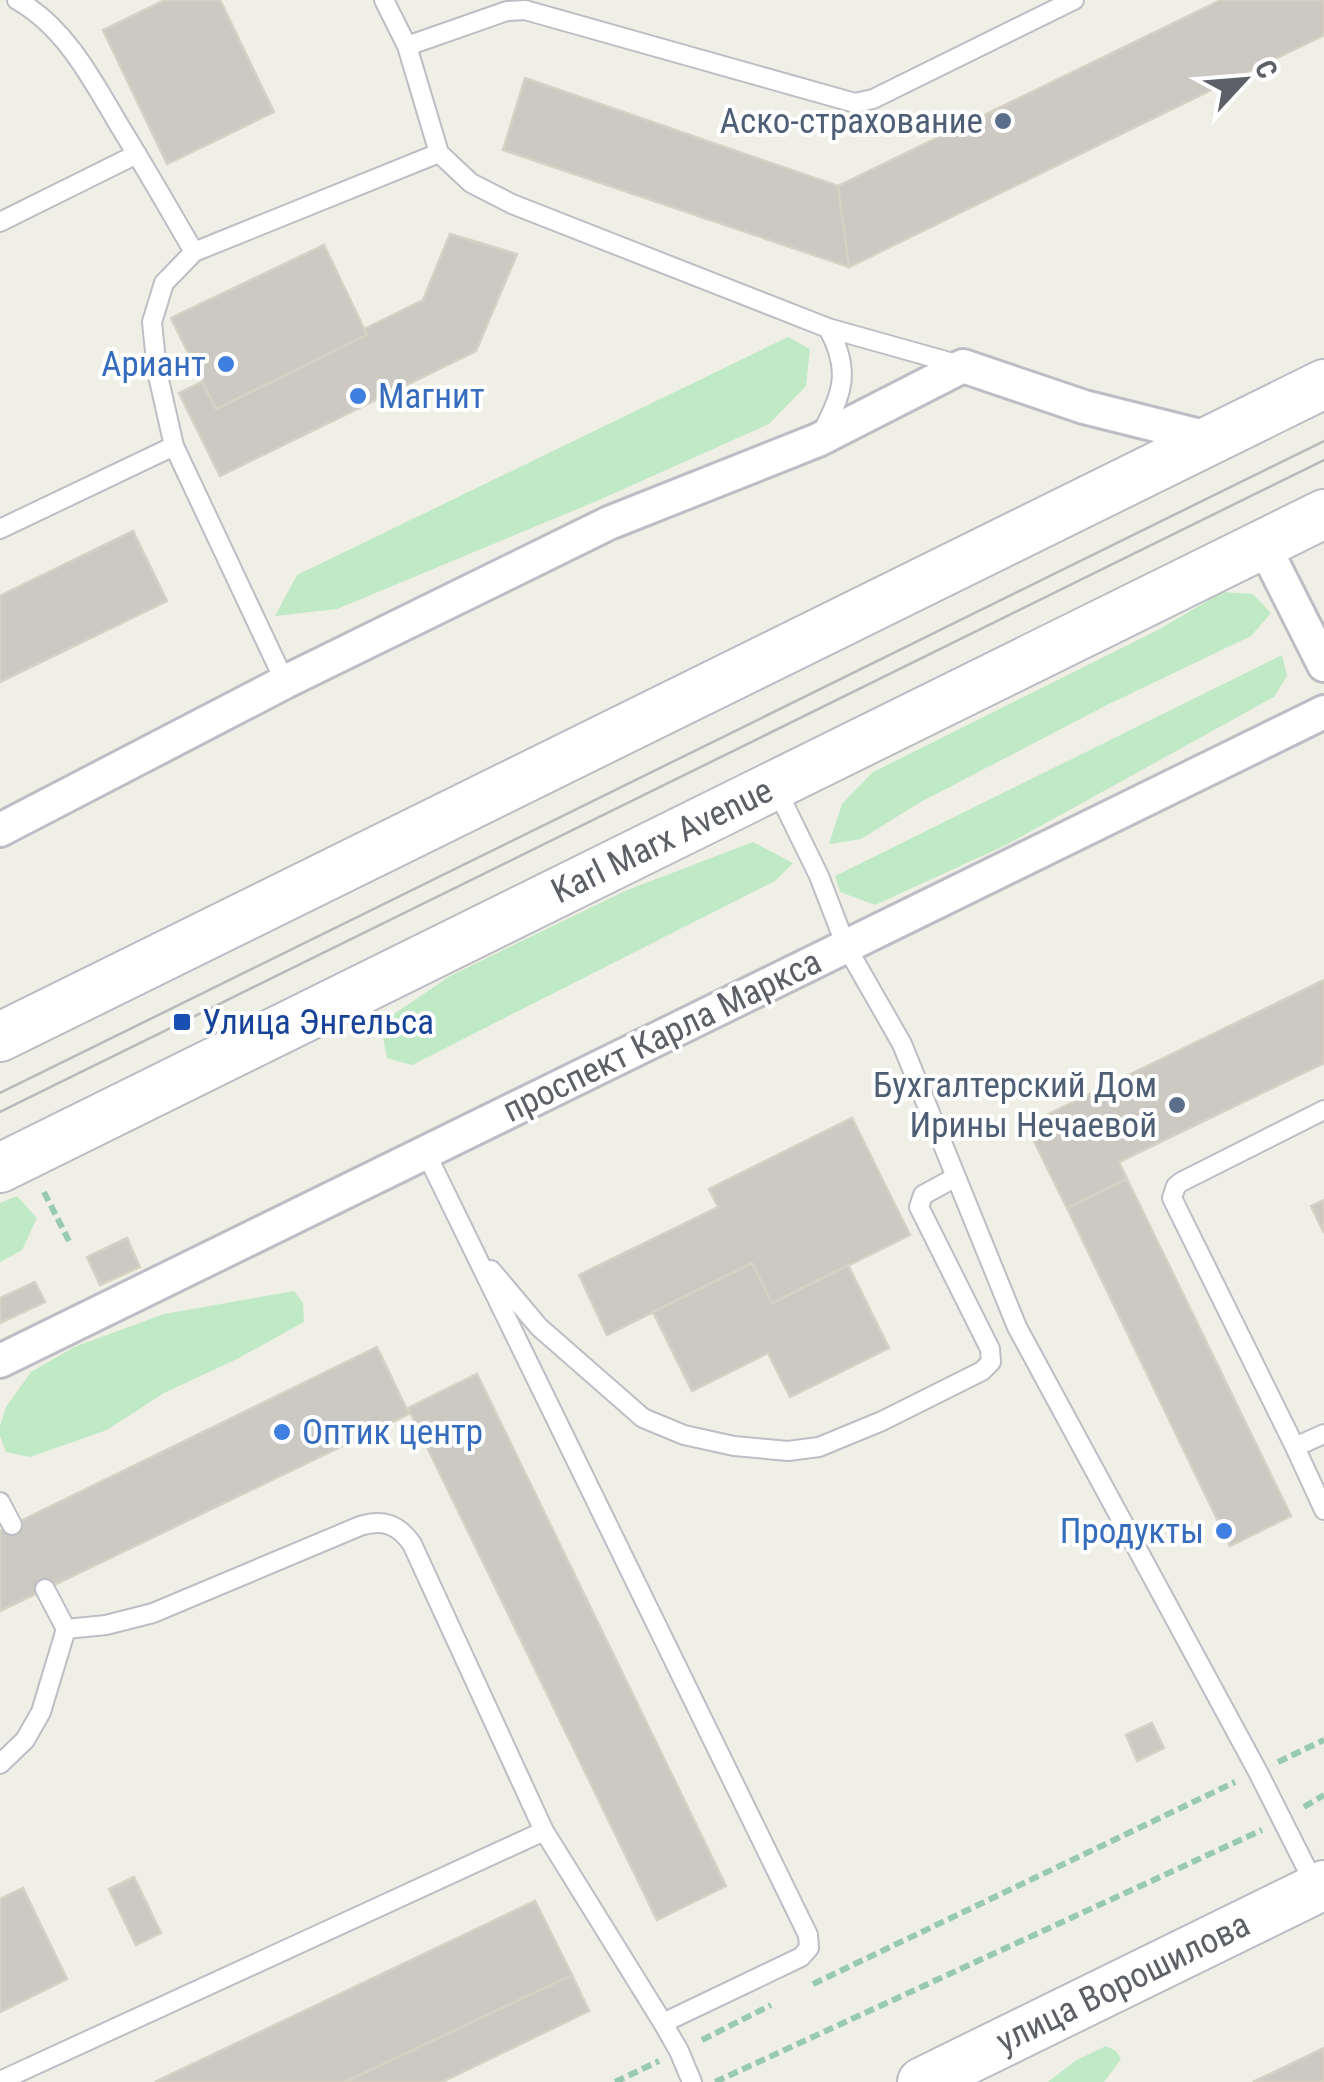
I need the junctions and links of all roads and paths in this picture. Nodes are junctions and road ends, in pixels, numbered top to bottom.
1 (18, 0) edge
2 (384, 0) edge
3 (1074, 0) edge
4 (407, 46) junction
5 (439, 153) junction
6 (137, 154) junction
7 (0, 222) edge
8 (194, 252) junction
9 (828, 328) junction
10 (964, 366) junction
11 (1324, 384) edge
12 (1212, 439) junction
13 (818, 440) junction
14 (174, 446) junction
15 (1324, 514) edge
16 (0, 529) edge
17 (1263, 544) junction
18 (1324, 666) edge
19 (284, 682) junction
20 (1324, 712) edge
21 (774, 785) junction
22 (0, 830) edge
23 (846, 946) junction
24 (0, 1037) edge
25 (1324, 1110) edge
26 (425, 1151) junction
27 (19, 1175) edge
28 (956, 1178) junction
29 (70, 1243) dead end
30 (474, 1251) junction
31 (0, 1361) edge
32 (1324, 1434) edge
33 (1296, 1447) junction
34 (0, 1502) edge
35 (1324, 1510) edge
36 (12, 1525) dead end
37 (45, 1589) dead end
38 (66, 1629) junction
39 (1324, 1740) edge
40 (0, 1764) edge
41 (1258, 1772) junction
42 (1324, 1795) edge
43 (1282, 1820) junction
44 (544, 1831) junction
45 (1322, 1892) edge
46 (810, 1986) dead end
47 (777, 2002) dead end
48 (662, 2023) junction
49 (679, 2052) junction
50 (0, 2081) edge
51 (615, 2082) edge
52 (692, 2082) edge
53 (714, 2082) edge
54 (922, 2082) edge

1 - 6 lane
2 - 4 lane
3 - 4 lane
4 - 5 lane
5 - 8 lane
5 - 9 lane
6 - 7 lane
6 - 8 lane
8 - 14 lane
9 - 10 lane
9 - 13 lane
10 - 12 street
10 - 13 street
11 - 12 main road
12 - 24 main road
13 - 19 street
14 - 16 lane
14 - 19 lane
15 - 17 main road, Karl Marx Avenue
17 - 18 street
17 - 21 main road, Karl Marx Avenue
19 - 22 street
20 - 23 street, проспект Карла Маркса
21 - 23 lane
21 - 27 main road, Karl Marx Avenue
23 - 26 street, проспект Карла Маркса
23 - 28 lane
25 - 33 lane
26 - 30 lane
26 - 31 street, проспект Карла Маркса
27 - 29 path
28 - 30 lane
28 - 41 lane
30 - 48 lane
32 - 33 lane
33 - 35 lane
34 - 36 lane
37 - 38 lane
38 - 40 lane
38 - 44 lane
39 - 41 path
41 - 43 lane
41 - 46 path
42 - 43 path
43 - 45 lane
43 - 53 path
44 - 48 lane
44 - 50 lane
45 - 54 main road, улица Ворошилова
47 - 49 path
48 - 49 lane
49 - 51 path
49 - 52 lane

